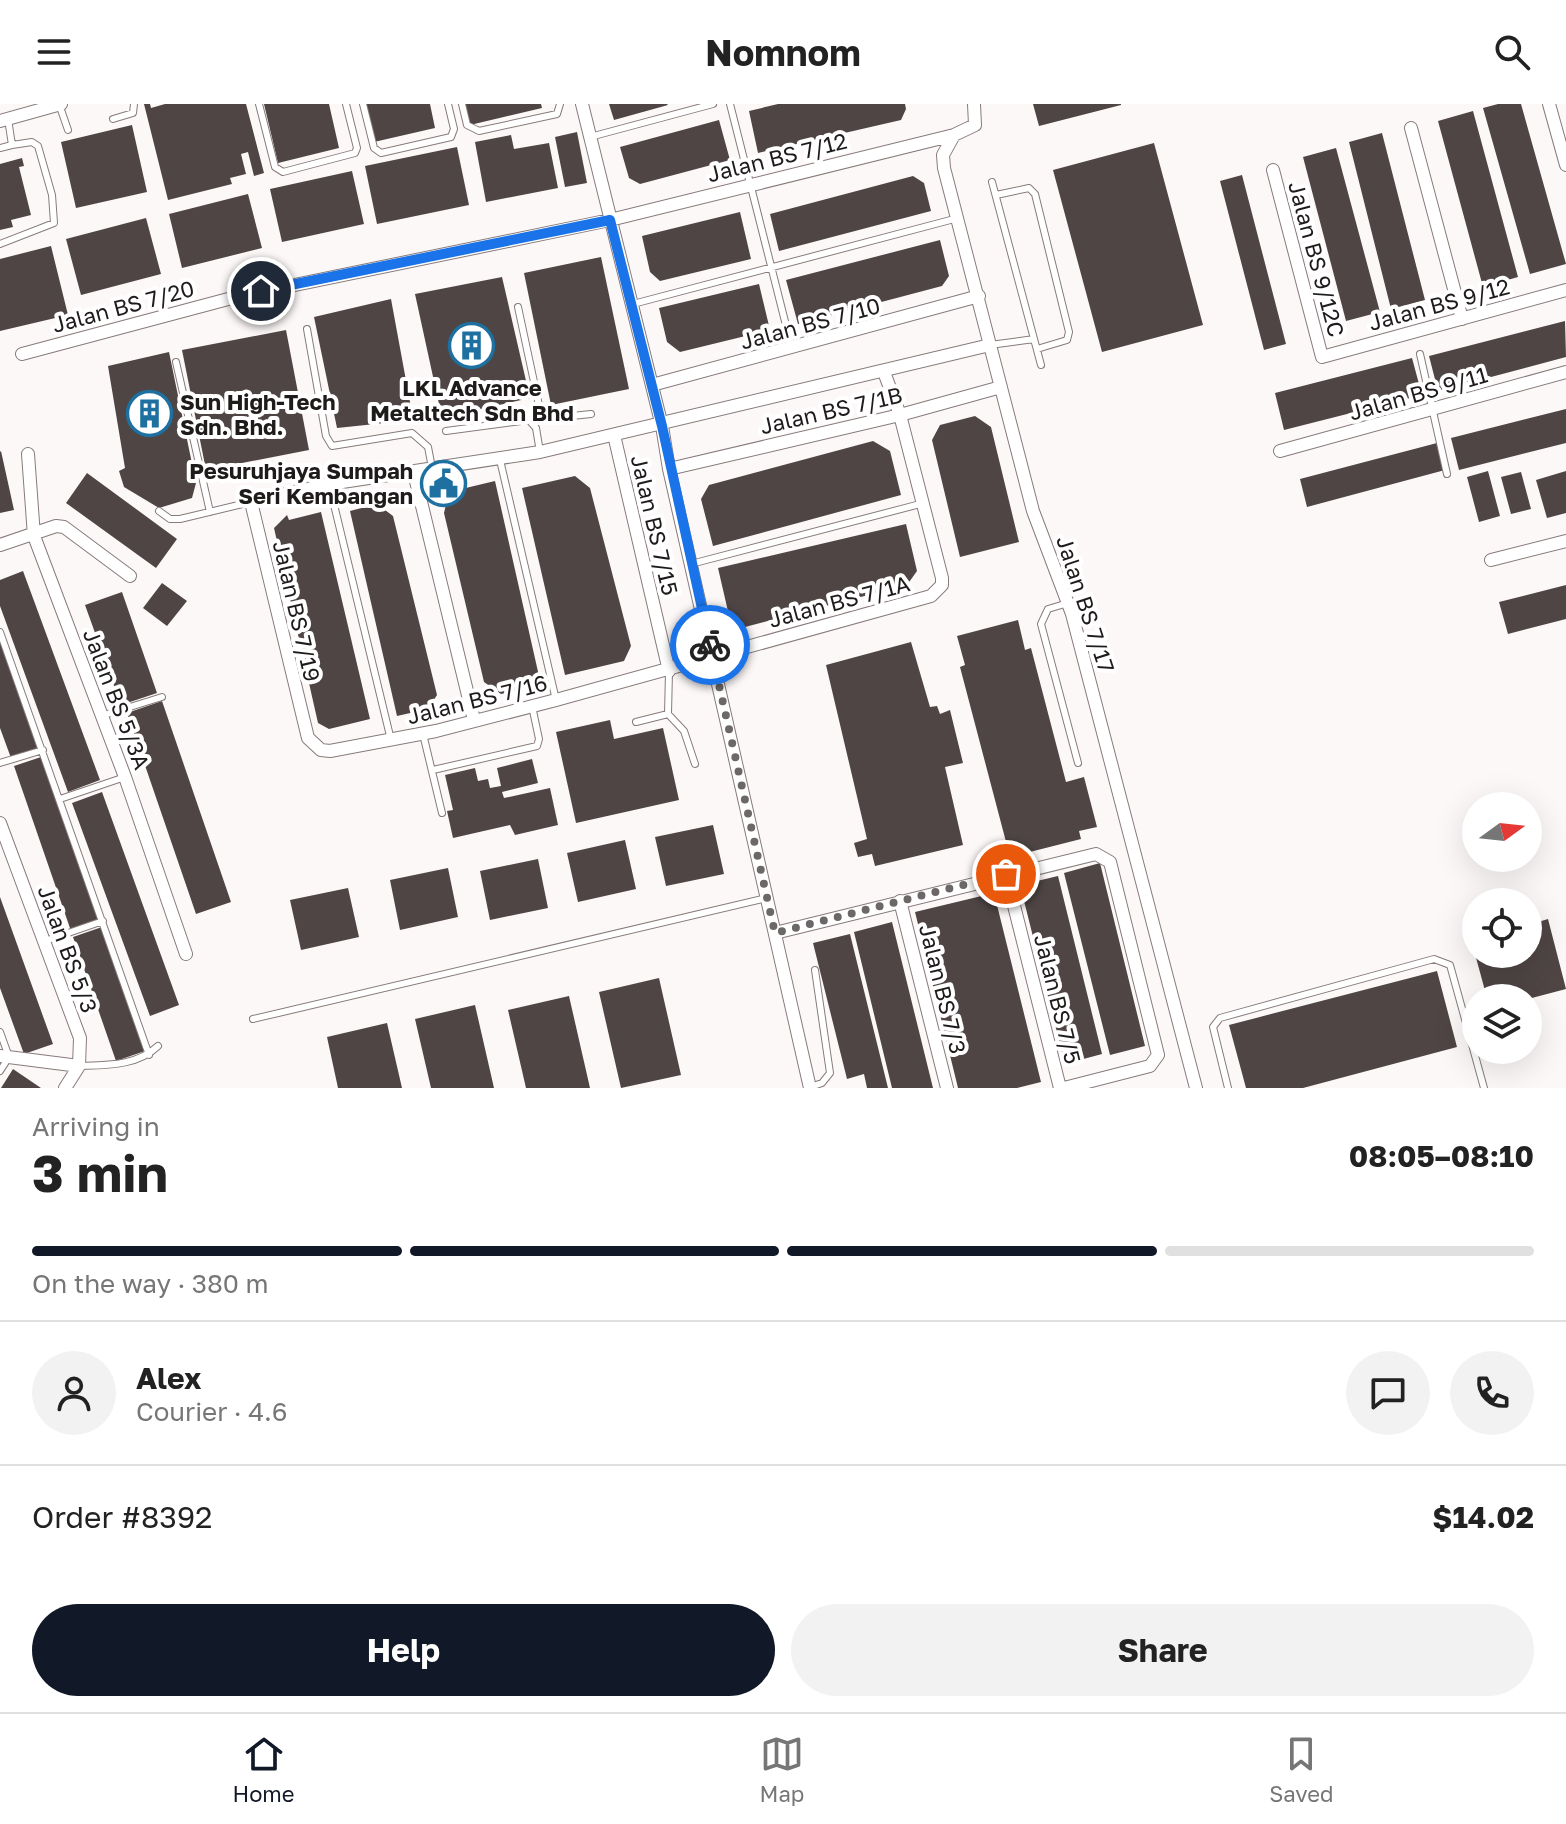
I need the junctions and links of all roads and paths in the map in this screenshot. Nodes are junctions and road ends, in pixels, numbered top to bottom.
1 (60, 104) edge
2 (134, 104) edge
3 (259, 104) edge
4 (346, 104) edge
5 (363, 104) edge
6 (448, 104) edge
7 (462, 104) edge
8 (560, 104) edge
9 (582, 104) edge
10 (713, 104) edge
11 (730, 104) edge
12 (974, 104) edge
13 (1549, 104) edge
14 (113, 119) dead end
15 (4, 120) edge
16 (1411, 128) dead end
17 (68, 130) dead end
18 (954, 135) junction
19 (590, 137) junction
20 (12, 145) junction
21 (0, 148) edge
22 (1566, 165) edge
23 (1273, 170) dead end
24 (992, 182) dead end
25 (748, 184) junction
26 (996, 195) junction
27 (958, 218) junction
28 (610, 220) junction
29 (0, 244) edge
30 (769, 268) junction
31 (1566, 290) edge
32 (979, 296) junction
33 (632, 304) junction
34 (518, 307) dead end
35 (1462, 319) junction
36 (307, 329) dead end
37 (1034, 339) junction
38 (990, 345) junction
39 (1037, 349) junction
40 (792, 350) junction
41 (22, 354) dead end
42 (1420, 354) dead end
43 (1322, 357) joint
44 (176, 362) dead end
45 (1041, 365) dead end
46 (884, 372) junction
47 (1566, 372) edge
48 (652, 385) junction
49 (1001, 387) junction
50 (1434, 409) junction
51 (591, 414) dead end
52 (544, 415) junction
53 (900, 415) junction
54 (534, 424) junction
55 (662, 426) junction
56 (446, 431) dead end
57 (614, 435) junction
58 (1280, 451) dead end
59 (540, 452) junction
60 (28, 454) dead end
61 (500, 460) junction
62 (669, 469) junction
63 (432, 470) junction
64 (414, 473) junction
65 (1447, 474) dead end
66 (329, 484) junction
67 (251, 502) junction
68 (924, 503) junction
69 (159, 511) dead end
70 (210, 512) junction
71 (34, 536) junction
72 (1566, 541) edge
73 (0, 545) edge
74 (1491, 560) dead end
75 (691, 564) junction
76 (130, 576) dead end
77 (1068, 603) junction
78 (0, 632) edge
79 (712, 657) junction
80 (669, 671) junction
81 (162, 697) dead end
82 (556, 700) junction
83 (532, 706) junction
84 (668, 714) junction
85 (101, 716) junction
86 (474, 720) junction
87 (636, 722) dead end
88 (304, 728) joint
89 (423, 734) junction
90 (391, 740) junction
91 (43, 750) junction
92 (0, 763) edge
93 (1078, 763) dead end
94 (695, 764) dead end
95 (433, 770) junction
96 (125, 777) junction
97 (60, 799) junction
98 (442, 813) dead end
99 (0, 823) edge
100 (1006, 874) junction
101 (767, 898) junction
102 (900, 901) junction
103 (103, 921) junction
104 (775, 933) junction
105 (45, 941) junction
106 (186, 954) dead end
107 (815, 970) dead end
108 (253, 1019) dead end
109 (0, 1032) edge
110 (158, 1046) dead end
111 (149, 1055) junction
112 (5, 1056) edge
113 (79, 1066) junction
114 (0, 1071) edge
115 (810, 1087) edge
116 (65, 1088) edge
117 (947, 1088) edge
118 (1062, 1088) edge
119 (1196, 1088) edge
120 (1228, 1088) edge
121 (1484, 1088) edge

1 - 15 street
1 - 17 lane
2 - 14 lane
3 - 4 lane
5 - 6 lane
7 - 8 lane
9 - 19 street
10 - 19 lane
11 - 25 lane
12 - 18 street, Jalan BS 7/12
13 - 22 street
15 - 20 lane
16 - 35 street
18 - 25 street, Jalan BS 7/12
18 - 27 street, Jalan BS 7/17
19 - 28 street
20 - 21 lane
20 - 29 lane
23 - 43 street, Jalan BS 9/12C
24 - 26 lane
25 - 28 street, Jalan BS 7/12
25 - 30 lane
26 - 37 lane
26 - 39 lane
27 - 30 lane
27 - 32 street, Jalan BS 7/17
28 - 33 street
28 - 41 street, Jalan BS 7/20
30 - 33 lane
30 - 40 lane
31 - 35 street, Jalan BS 9/12
32 - 38 street, Jalan BS 7/17
32 - 40 street, Jalan BS 7/10
33 - 48 street
34 - 52 lane
35 - 43 street, Jalan BS 9/12
36 - 63 lane
37 - 38 lane
37 - 39 lane
38 - 46 street, Jalan BS 7/1B
38 - 49 street, Jalan BS 7/17
39 - 45 lane
40 - 48 street, Jalan BS 7/10
42 - 50 lane
44 - 70 lane
46 - 53 street, Jalan BS 7/1A
46 - 55 street, Jalan BS 7/1B
47 - 50 street, Jalan BS 9/11
48 - 55 street
49 - 53 street, Jalan BS 7/1B
49 - 77 street, Jalan BS 7/17
50 - 58 street, Jalan BS 9/11
50 - 65 lane
51 - 52 lane
52 - 54 lane
53 - 62 street, Jalan BS 7/1B
53 - 68 street, Jalan BS 7/1A
54 - 56 lane
54 - 59 lane
55 - 57 street, Jalan BS 7/1B
55 - 62 street
57 - 59 street, Jalan BS 7/1B
57 - 80 street, Jalan BS 7/15
59 - 61 street, Jalan BS 7/1B
60 - 71 street, Jalan BS 5/3A
61 - 63 street, Jalan BS 7/1B
61 - 82 lane
62 - 75 street
63 - 64 street, Jalan BS 7/1B
64 - 66 street, Jalan BS 7/1B
64 - 86 street
66 - 67 street, Jalan BS 7/1B
66 - 90 lane
67 - 70 lane
67 - 88 street, Jalan BS 7/19
68 - 75 lane
68 - 79 street, Jalan BS 7/1A
69 - 70 lane
71 - 73 street
71 - 76 street
71 - 85 street, Jalan BS 5/3A
72 - 74 street
75 - 79 street
77 - 93 lane
77 - 119 street, Jalan BS 7/17
78 - 91 lane
79 - 80 street, Jalan BS 7/16
79 - 101 street
80 - 82 street, Jalan BS 7/16
80 - 84 lane
81 - 85 lane
82 - 83 street, Jalan BS 7/16
83 - 86 street, Jalan BS 7/16
83 - 95 lane
84 - 87 lane
84 - 94 lane
85 - 96 street, Jalan BS 5/3A
86 - 89 street, Jalan BS 7/16
88 - 90 street, Jalan BS 7/16
89 - 90 street, Jalan BS 7/16
89 - 95 lane
91 - 92 lane
91 - 97 lane
95 - 98 lane
96 - 97 lane
96 - 106 street, Jalan BS 5/3A
97 - 103 lane
99 - 105 street, Jalan BS 5/3
100 - 102 street
100 - 118 street, Jalan BS 7/5
100 - 118 street
101 - 104 street
101 - 108 lane
102 - 104 street
102 - 117 street, Jalan BS 7/3
103 - 105 lane
103 - 111 lane
104 - 115 street
105 - 113 street, Jalan BS 5/3
107 - 115 lane
109 - 112 lane
110 - 111 lane
111 - 113 lane
112 - 113 street
112 - 114 lane
113 - 116 street
120 - 121 lane

